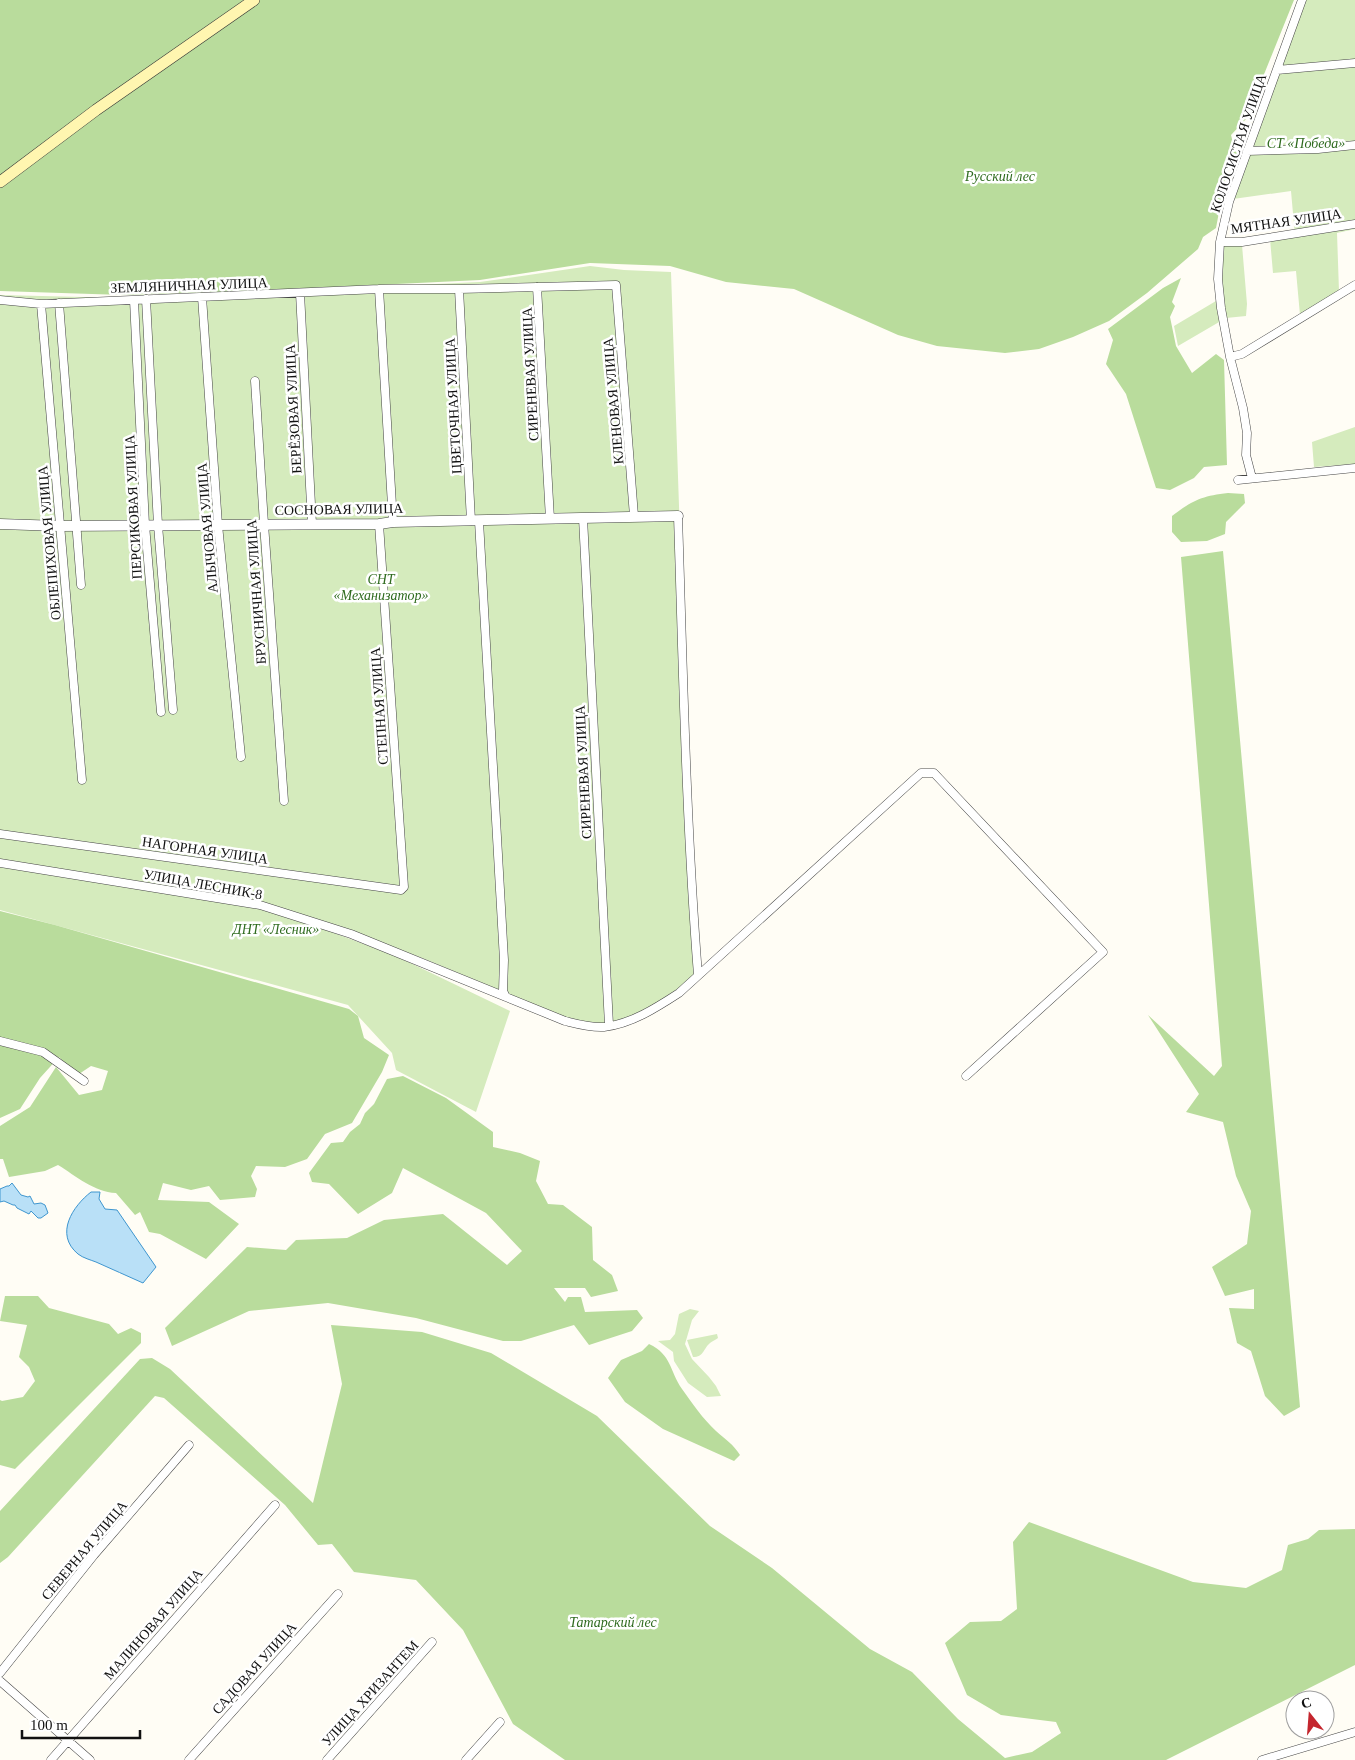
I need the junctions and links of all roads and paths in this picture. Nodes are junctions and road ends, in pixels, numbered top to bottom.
1 (254, 0) edge
2 (1302, 0) edge
3 (1355, 63) edge
4 (1277, 70) junction
5 (1355, 145) edge
6 (1247, 151) junction
7 (0, 182) edge
8 (1355, 224) edge
9 (1220, 242) junction
10 (616, 284) joint
11 (1355, 285) edge
12 (537, 287) junction
13 (459, 289) junction
14 (379, 290) junction
15 (300, 293) junction
16 (202, 297) junction
17 (146, 299) junction
18 (0, 300) edge
19 (134, 300) junction
20 (59, 303) junction
21 (41, 304) junction
22 (1230, 357) junction
23 (255, 381) dead end
24 (1355, 468) edge
25 (1252, 478) junction
26 (1238, 480) dead end
27 (634, 516) junction
28 (678, 516) joint
29 (583, 518) junction
30 (550, 519) junction
31 (475, 521) junction
32 (393, 522) junction
33 (0, 524) edge
34 (264, 524) junction
35 (312, 524) junction
36 (379, 524) junction
37 (145, 525) junction
38 (158, 525) junction
39 (218, 525) junction
40 (60, 526) junction
41 (77, 526) junction
42 (81, 585) dead end
43 (173, 710) dead end
44 (160, 712) dead end
45 (240, 757) dead end
46 (82, 780) dead end
47 (284, 801) dead end
48 (0, 834) edge
49 (0, 863) edge
50 (404, 887) joint
51 (698, 975) junction
52 (506, 997) junction
53 (609, 1025) junction
54 (0, 1041) edge
55 (966, 1076) dead end
56 (84, 1082) dead end
57 (189, 1445) dead end
58 (275, 1505) dead end
59 (338, 1594) dead end
60 (432, 1642) dead end
61 (0, 1673) edge
62 (0, 1681) edge
63 (500, 1722) dead end
64 (1355, 1732) edge
65 (68, 1740) junction
66 (51, 1760) edge
67 (90, 1760) edge
68 (189, 1760) edge
69 (327, 1760) edge
70 (466, 1760) edge
71 (1262, 1760) edge

1 - 7 main road
2 - 4 street, КОЛОСИСТАЯ УЛИЦА
3 - 4 street
4 - 6 street, КОЛОСИСТАЯ УЛИЦА
5 - 6 street
6 - 9 street, КОЛОСИСТАЯ УЛИЦА
8 - 9 street, МЯТНАЯ УЛИЦА
9 - 22 street, КОЛОСИСТАЯ УЛИЦА
10 - 12 street, ЗЕМЛЯНИЧНАЯ УЛИЦА
10 - 27 street, КЛЕНОВАЯ УЛИЦА
11 - 22 street
12 - 13 street, ЗЕМЛЯНИЧНАЯ УЛИЦА
12 - 30 street, СИРЕНЕВАЯ УЛИЦА
13 - 14 street, ЗЕМЛЯНИЧНАЯ УЛИЦА
13 - 31 street, ЦВЕТОЧНАЯ УЛИЦА
14 - 15 street, ЗЕМЛЯНИЧНАЯ УЛИЦА
14 - 32 street
15 - 16 street, ЗЕМЛЯНИЧНАЯ УЛИЦА
15 - 35 street, БЕРЁЗОВАЯ УЛИЦА
16 - 17 street, ЗЕМЛЯНИЧНАЯ УЛИЦА
16 - 39 street, АЛЫЧОВАЯ УЛИЦА
17 - 19 street, ЗЕМЛЯНИЧНАЯ УЛИЦА
17 - 38 street
18 - 21 street, ЗЕМЛЯНИЧНАЯ УЛИЦА
19 - 20 street, ЗЕМЛЯНИЧНАЯ УЛИЦА
19 - 37 street, ПЕРСИКОВАЯ УЛИЦА
20 - 21 street, ЗЕМЛЯНИЧНАЯ УЛИЦА
20 - 41 street
21 - 40 street, ОБЛЕПИХОВАЯ УЛИЦА
22 - 25 street, КОЛОСИСТАЯ УЛИЦА
23 - 34 street, БРУСНИЧНАЯ УЛИЦА
24 - 25 street
25 - 26 street
27 - 28 street, СОСНОВАЯ УЛИЦА
27 - 29 street, СОСНОВАЯ УЛИЦА
28 - 51 street
29 - 30 street, СОСНОВАЯ УЛИЦА
29 - 53 street, СИРЕНЕВАЯ УЛИЦА
30 - 31 street, СОСНОВАЯ УЛИЦА
31 - 32 street, СОСНОВАЯ УЛИЦА
31 - 52 street, ЦВЕТОЧНАЯ УЛИЦА
32 - 36 street, СОСНОВАЯ УЛИЦА
33 - 40 street, СОСНОВАЯ УЛИЦА
34 - 35 street, СОСНОВАЯ УЛИЦА
34 - 39 street, СОСНОВАЯ УЛИЦА
34 - 47 street, БРУСНИЧНАЯ УЛИЦА
35 - 36 street, СОСНОВАЯ УЛИЦА
36 - 50 street, СТЕПНАЯ УЛИЦА
37 - 38 street, СОСНОВАЯ УЛИЦА
37 - 41 street, СОСНОВАЯ УЛИЦА
37 - 44 street, ПЕРСИКОВАЯ УЛИЦА
38 - 39 street, СОСНОВАЯ УЛИЦА
38 - 43 street
39 - 45 street, АЛЫЧОВАЯ УЛИЦА
40 - 41 street, СОСНОВАЯ УЛИЦА
40 - 46 street, ОБЛЕПИХОВАЯ УЛИЦА
41 - 42 street
48 - 50 street, НАГОРНАЯ УЛИЦА
49 - 52 street, УЛИЦА ЛЕСНИК-8
51 - 53 street, УЛИЦА ЛЕСНИК-8
51 - 55 street, УЛИЦА ЛЕСНИК-8
52 - 53 street, УЛИЦА ЛЕСНИК-8
54 - 56 street
57 - 61 street, СЕВЕРНАЯ УЛИЦА
58 - 65 street, МАЛИНОВАЯ УЛИЦА
59 - 68 street, САДОВАЯ УЛИЦА
60 - 69 street, УЛИЦА ХРИЗАНТЕМ
62 - 65 street
63 - 70 street
64 - 71 street
65 - 66 street, МАЛИНОВАЯ УЛИЦА
65 - 67 street

